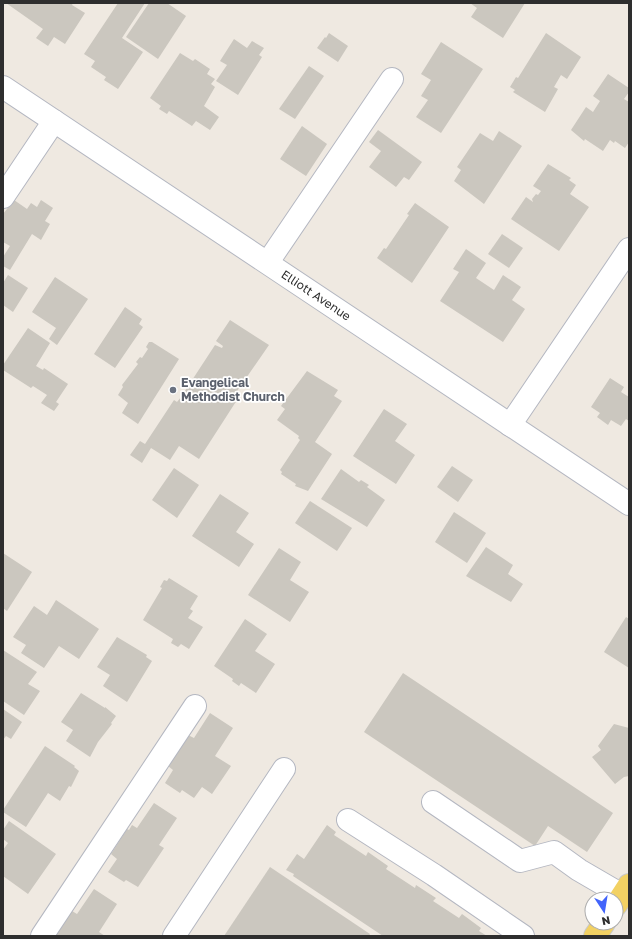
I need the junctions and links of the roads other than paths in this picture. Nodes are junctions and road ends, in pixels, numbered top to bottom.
1 (392, 79) dead end
2 (3, 87) edge
3 (54, 121) junction
4 (3, 197) edge
5 (629, 249) edge
6 (268, 262) junction
7 (510, 425) junction
8 (629, 504) edge
9 (195, 706) dead end
10 (284, 769) dead end
11 (433, 802) dead end
12 (348, 820) dead end
13 (615, 891) edge
14 (42, 936) edge
15 (174, 936) edge
16 (523, 936) edge

1 - 6 street
2 - 3 street, Elliott Avenue
3 - 4 street
3 - 6 street, Elliott Avenue
5 - 7 street
6 - 7 street, Elliott Avenue
7 - 8 street, Elliott Avenue
9 - 14 street
10 - 15 street
11 - 13 street
12 - 16 street

